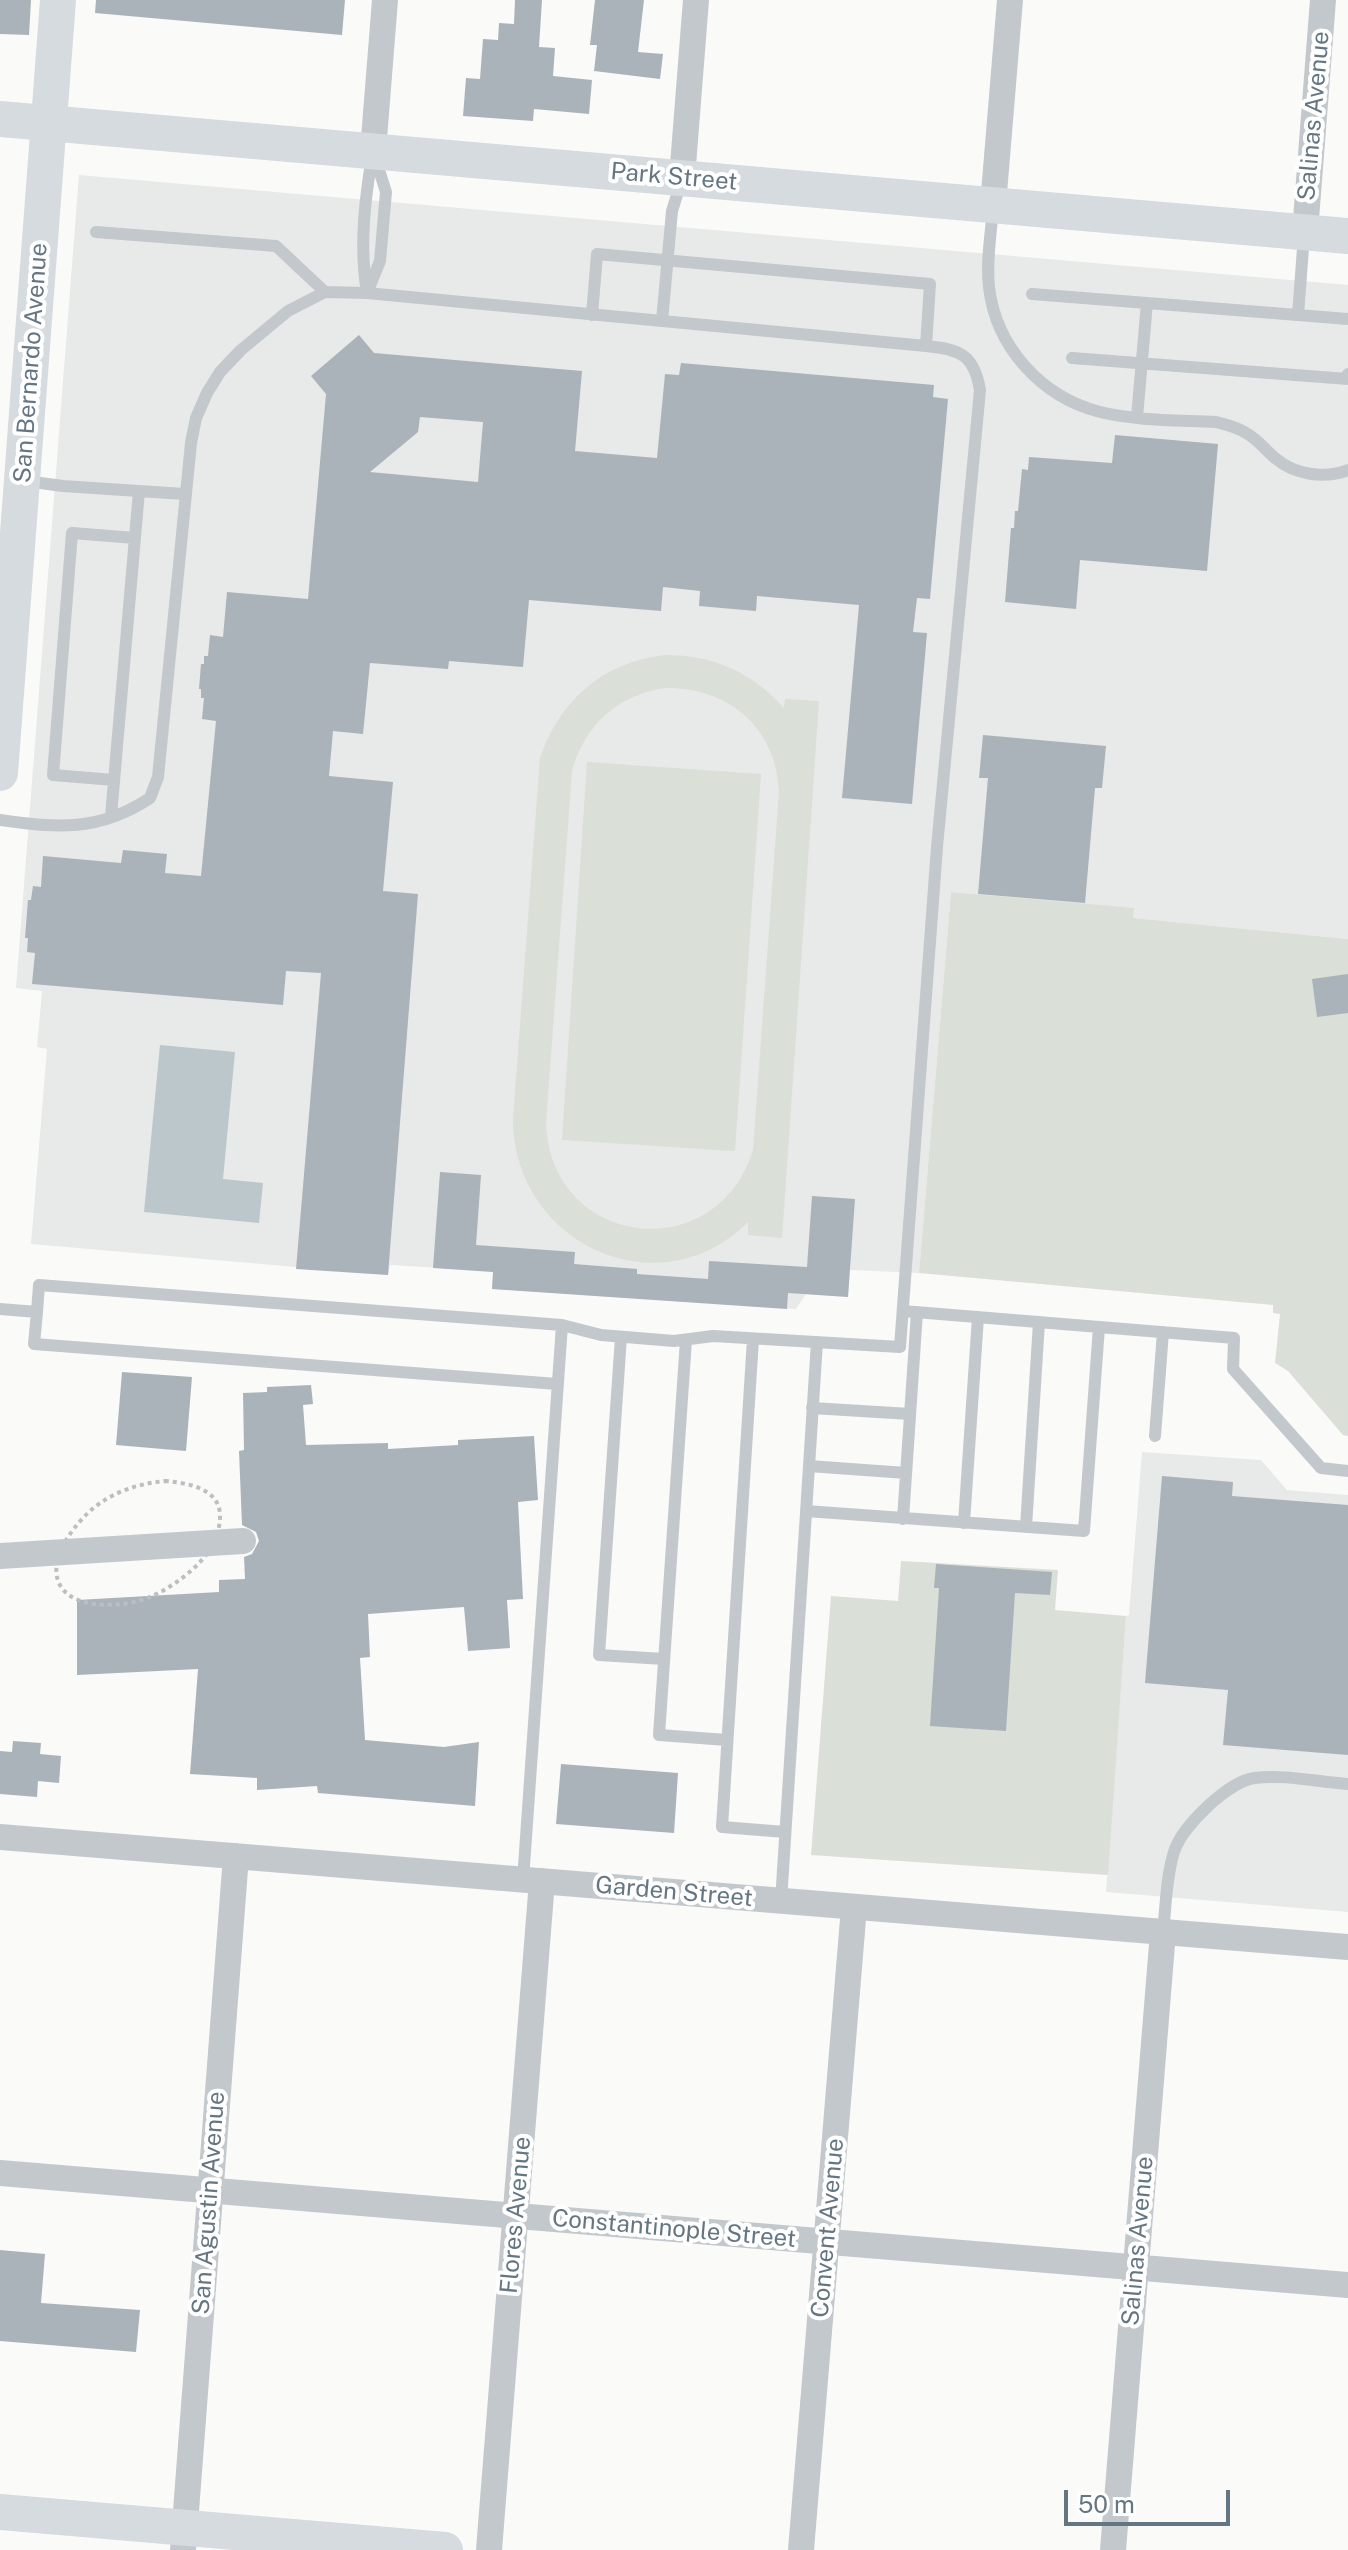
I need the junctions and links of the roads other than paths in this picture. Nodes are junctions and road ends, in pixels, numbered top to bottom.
1 (58, 0) edge
2 (385, 0) edge
3 (696, 0) edge
4 (1010, 0) edge
5 (1323, 0) edge
6 (0, 119) edge
7 (48, 122) junction
8 (373, 151) junction
9 (682, 178) junction
10 (993, 205) junction
11 (96, 232) dead end
12 (1305, 232) junction
13 (1348, 236) edge
14 (667, 260) junction
15 (325, 292) junction
16 (367, 293) junction
17 (1032, 294) dead end
18 (1147, 303) junction
19 (592, 315) junction
20 (1298, 315) junction
21 (1348, 319) edge
22 (662, 321) junction
23 (926, 346) junction
24 (1072, 358) dead end
25 (1142, 363) junction
26 (1348, 374) edge
27 (1137, 417) junction
28 (1348, 470) edge
29 (11, 480) edge
30 (139, 491) junction
31 (184, 494) junction
32 (135, 538) junction
33 (0, 773) edge
34 (114, 780) junction
35 (111, 816) junction
36 (0, 820) edge
37 (0, 1309) edge
38 (903, 1311) junction
39 (37, 1312) junction
40 (917, 1312) junction
41 (978, 1317) junction
42 (1039, 1322) junction
43 (562, 1325) junction
44 (1099, 1327) junction
45 (1163, 1332) junction
46 (621, 1337) junction
47 (753, 1339) junction
48 (686, 1340) junction
49 (817, 1342) junction
50 (557, 1384) junction
51 (812, 1408) junction
52 (910, 1414) junction
53 (1155, 1436) dead end
54 (809, 1466) junction
55 (1348, 1471) edge
56 (906, 1473) junction
57 (806, 1511) junction
58 (903, 1519) junction
59 (964, 1523) junction
60 (1026, 1527) junction
61 (243, 1541) dead end
62 (0, 1556) edge
63 (664, 1659) junction
64 (727, 1740) junction
65 (1348, 1784) edge
66 (785, 1832) junction
67 (0, 1837) edge
68 (236, 1856) junction
69 (532, 1880) junction
70 (781, 1901) junction
71 (854, 1907) junction
72 (1163, 1932) junction
73 (1348, 1947) edge
74 (0, 2173) edge
75 (210, 2190) junction
76 (516, 2216) junction
77 (827, 2241) junction
78 (1136, 2267) junction
79 (1348, 2285) edge
80 (0, 2512) edge
81 (184, 2539) edge
82 (445, 2550) edge
83 (489, 2550) edge
84 (801, 2550) edge
85 (1113, 2550) edge

1 - 7 main road, San Bernardo Avenue
2 - 8 street
3 - 9 street
4 - 10 street
5 - 12 street, Salinas Avenue
6 - 7 main road, Park Street
7 - 8 main road, Park Street
7 - 29 main road, San Bernardo Avenue
8 - 9 main road, Park Street
8 - 16 lane
8 - 16 lane
9 - 10 main road, Park Street
9 - 14 lane
10 - 12 main road, Park Street
10 - 27 lane
11 - 15 lane
12 - 13 main road, Park Street
12 - 20 lane
14 - 19 lane
14 - 22 lane
14 - 23 lane
15 - 16 lane
15 - 31 lane
16 - 19 lane
17 - 18 lane
18 - 20 lane
18 - 25 lane
19 - 22 lane
20 - 21 lane
22 - 23 lane
23 - 38 lane
24 - 25 lane
25 - 26 lane
25 - 27 lane
27 - 28 lane
29 - 30 lane
29 - 33 main road, San Bernardo Avenue
30 - 31 lane
30 - 32 lane
31 - 35 lane
32 - 34 lane
32 - 34 lane
34 - 35 lane
35 - 36 lane
37 - 39 lane
38 - 40 lane
38 - 49 lane
39 - 43 lane
39 - 50 lane
40 - 41 lane
40 - 52 lane
41 - 42 lane
41 - 59 lane
42 - 44 lane
42 - 60 lane
43 - 46 lane
43 - 50 lane
44 - 45 lane
44 - 60 lane
45 - 53 lane
45 - 55 lane
46 - 48 lane
46 - 63 lane
47 - 48 lane
47 - 49 lane
47 - 64 lane
48 - 63 lane
49 - 51 lane
50 - 69 lane
51 - 52 lane
51 - 54 lane
52 - 56 lane
54 - 56 lane
54 - 57 lane
56 - 58 lane
57 - 58 lane
57 - 66 lane
58 - 59 lane
59 - 60 lane
61 - 62 street
63 - 64 lane
64 - 66 lane
65 - 72 lane
66 - 70 lane
67 - 68 street, Garden Street
68 - 69 street, Garden Street
68 - 75 street, San Agustin Avenue
69 - 70 street, Garden Street
69 - 76 street, Flores Avenue
70 - 71 street, Garden Street
71 - 72 street, Garden Street
71 - 77 street, Convent Avenue
72 - 73 street, Garden Street
72 - 78 street, Salinas Avenue
74 - 75 street, Constantinople Street
75 - 76 street, Constantinople Street
75 - 81 street, San Agustin Avenue
76 - 77 street, Constantinople Street
76 - 83 street, Flores Avenue
77 - 78 street, Constantinople Street
77 - 84 street, Convent Avenue
78 - 79 street, Constantinople Street
78 - 85 street, Salinas Avenue
80 - 81 main road
81 - 82 main road

